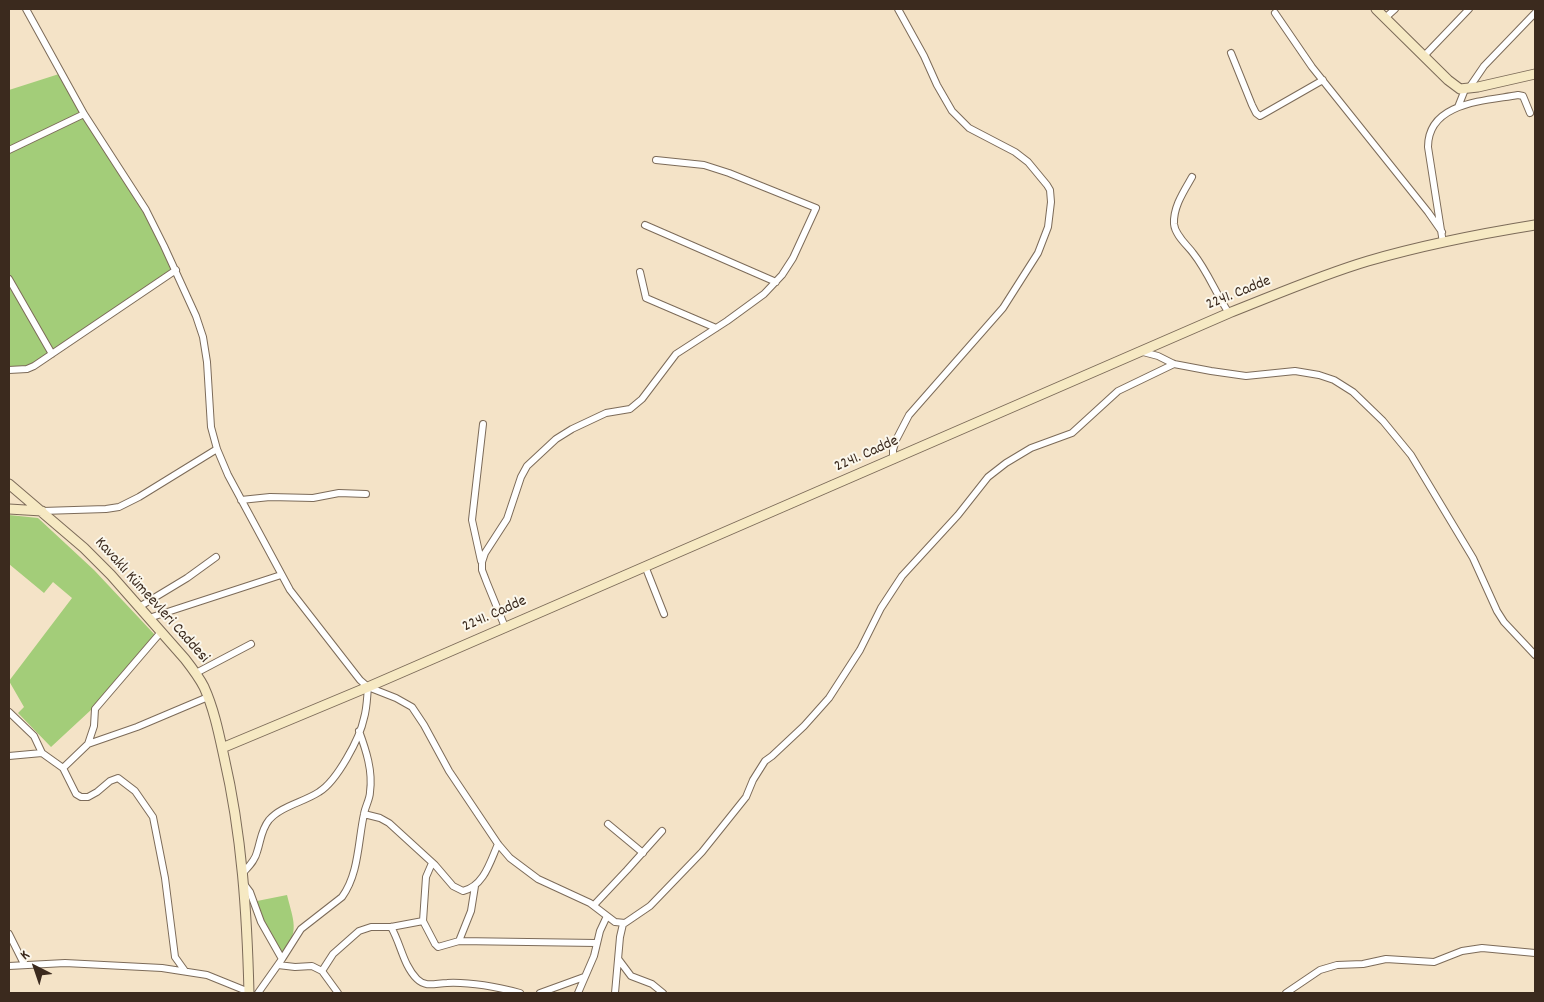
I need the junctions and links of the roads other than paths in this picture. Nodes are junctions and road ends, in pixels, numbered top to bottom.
1 (26, 9) edge
2 (898, 9) edge
3 (1376, 9) edge
4 (1395, 9) edge
5 (1469, 9) edge
6 (1275, 13) dead end
7 (1535, 13) edge
8 (1385, 18) junction
9 (1232, 53) dead end
10 (1424, 56) junction
11 (1535, 74) edge
12 (1323, 80) junction
13 (1466, 90) junction
14 (1458, 107) junction
15 (1530, 113) dead end
16 (84, 114) junction
17 (9, 150) edge
18 (656, 160) dead end
19 (1192, 177) dead end
20 (645, 225) dead end
21 (1535, 225) edge
22 (1442, 232) junction
23 (1444, 243) junction
24 (176, 270) junction
25 (640, 272) dead end
26 (9, 279) edge
27 (776, 282) junction
28 (1229, 313) junction
29 (716, 328) junction
30 (1143, 352) junction
31 (52, 354) junction
32 (1174, 364) junction
33 (9, 370) edge
34 (483, 424) dead end
35 (217, 449) junction
36 (893, 460) junction
37 (9, 484) edge
38 (366, 494) dead end
39 (241, 500) junction
40 (9, 509) edge
41 (42, 511) junction
42 (216, 557) dead end
43 (482, 566) junction
44 (644, 566) junction
45 (281, 575) junction
46 (139, 607) junction
47 (664, 614) dead end
48 (149, 618) junction
49 (505, 627) junction
50 (161, 632) junction
51 (251, 644) dead end
52 (1535, 655) edge
53 (196, 672) junction
54 (368, 687) junction
55 (208, 697) junction
56 (9, 712) edge
57 (359, 731) junction
58 (88, 744) junction
59 (222, 748) junction
60 (42, 752) junction
61 (9, 756) edge
62 (63, 768) junction
63 (364, 814) junction
64 (608, 824) dead end
65 (662, 831) dead end
66 (498, 844) junction
67 (642, 853) junction
68 (432, 863) junction
69 (243, 878) junction
70 (474, 886) junction
71 (594, 905) junction
72 (607, 916) junction
73 (423, 921) junction
74 (623, 924) junction
75 (391, 927) junction
76 (9, 934) edge
77 (460, 941) junction
78 (596, 942) junction
79 (1535, 953) edge
80 (619, 960) junction
81 (280, 962) junction
82 (24, 964) junction
83 (9, 966) edge
84 (185, 971) junction
85 (322, 971) junction
86 (584, 977) junction
87 (252, 993) edge
88 (338, 993) edge
89 (520, 993) edge
90 (540, 993) edge
91 (578, 993) edge
92 (615, 993) edge
93 (663, 993) edge
94 (1286, 993) edge

1 - 16 street
2 - 36 street
3 - 8 street
4 - 8 street
5 - 10 street
6 - 12 street
7 - 13 street
8 - 10 street
9 - 12 street
10 - 13 street
11 - 13 street
12 - 22 street
13 - 14 street
14 - 15 street
14 - 22 street
16 - 17 street
16 - 24 street
18 - 27 street
19 - 28 street
20 - 27 street
21 - 23 street, 2241. Cadde
22 - 23 street
23 - 28 street, 2241. Cadde
24 - 31 street
24 - 35 street
25 - 29 street
26 - 31 street
27 - 29 street
28 - 30 street, 2241. Cadde
29 - 43 street
30 - 32 street
30 - 36 street, 2241. Cadde
31 - 33 street
32 - 52 street
32 - 74 street
34 - 43 street
35 - 39 street
35 - 41 street
36 - 44 street, 2241. Cadde
37 - 41 street, Kavaklı Kümeevleri Caddesi
38 - 39 street
39 - 45 street
40 - 41 street
41 - 46 street, Kavaklı Kümeevleri Caddesi
42 - 46 street
43 - 49 street
44 - 47 street
44 - 49 street, 2241. Cadde
45 - 48 street
45 - 54 street
46 - 48 street, Kavaklı Kümeevleri Caddesi
48 - 50 street, Kavaklı Kümeevleri Caddesi
49 - 54 street, 2241. Cadde
50 - 53 street, Kavaklı Kümeevleri Caddesi
50 - 58 street
51 - 53 street
53 - 55 street, Kavaklı Kümeevleri Caddesi
54 - 57 street
54 - 59 street, 2241. Cadde
54 - 66 street
55 - 58 street
55 - 59 street, Kavaklı Kümeevleri Caddesi
56 - 60 street
57 - 63 street
57 - 69 street
58 - 62 street
59 - 69 street, Kavaklı Kümeevleri Caddesi
60 - 61 street
60 - 62 street
62 - 84 street
63 - 68 street
63 - 81 street
64 - 67 street
65 - 67 street
66 - 70 street
66 - 71 street
67 - 71 street
68 - 70 street
68 - 73 street
69 - 81 street
69 - 87 street, Kavaklı Kümeevleri Caddesi
70 - 77 street
71 - 72 street
72 - 74 street
72 - 78 street
73 - 75 street
73 - 77 street
74 - 80 street
75 - 85 street
75 - 89 street
76 - 82 street
77 - 78 street
78 - 86 street
79 - 94 street
80 - 92 street
80 - 93 street
81 - 85 street
81 - 87 street
82 - 83 street
82 - 84 street
84 - 87 street
85 - 88 street
86 - 90 street
86 - 91 street

